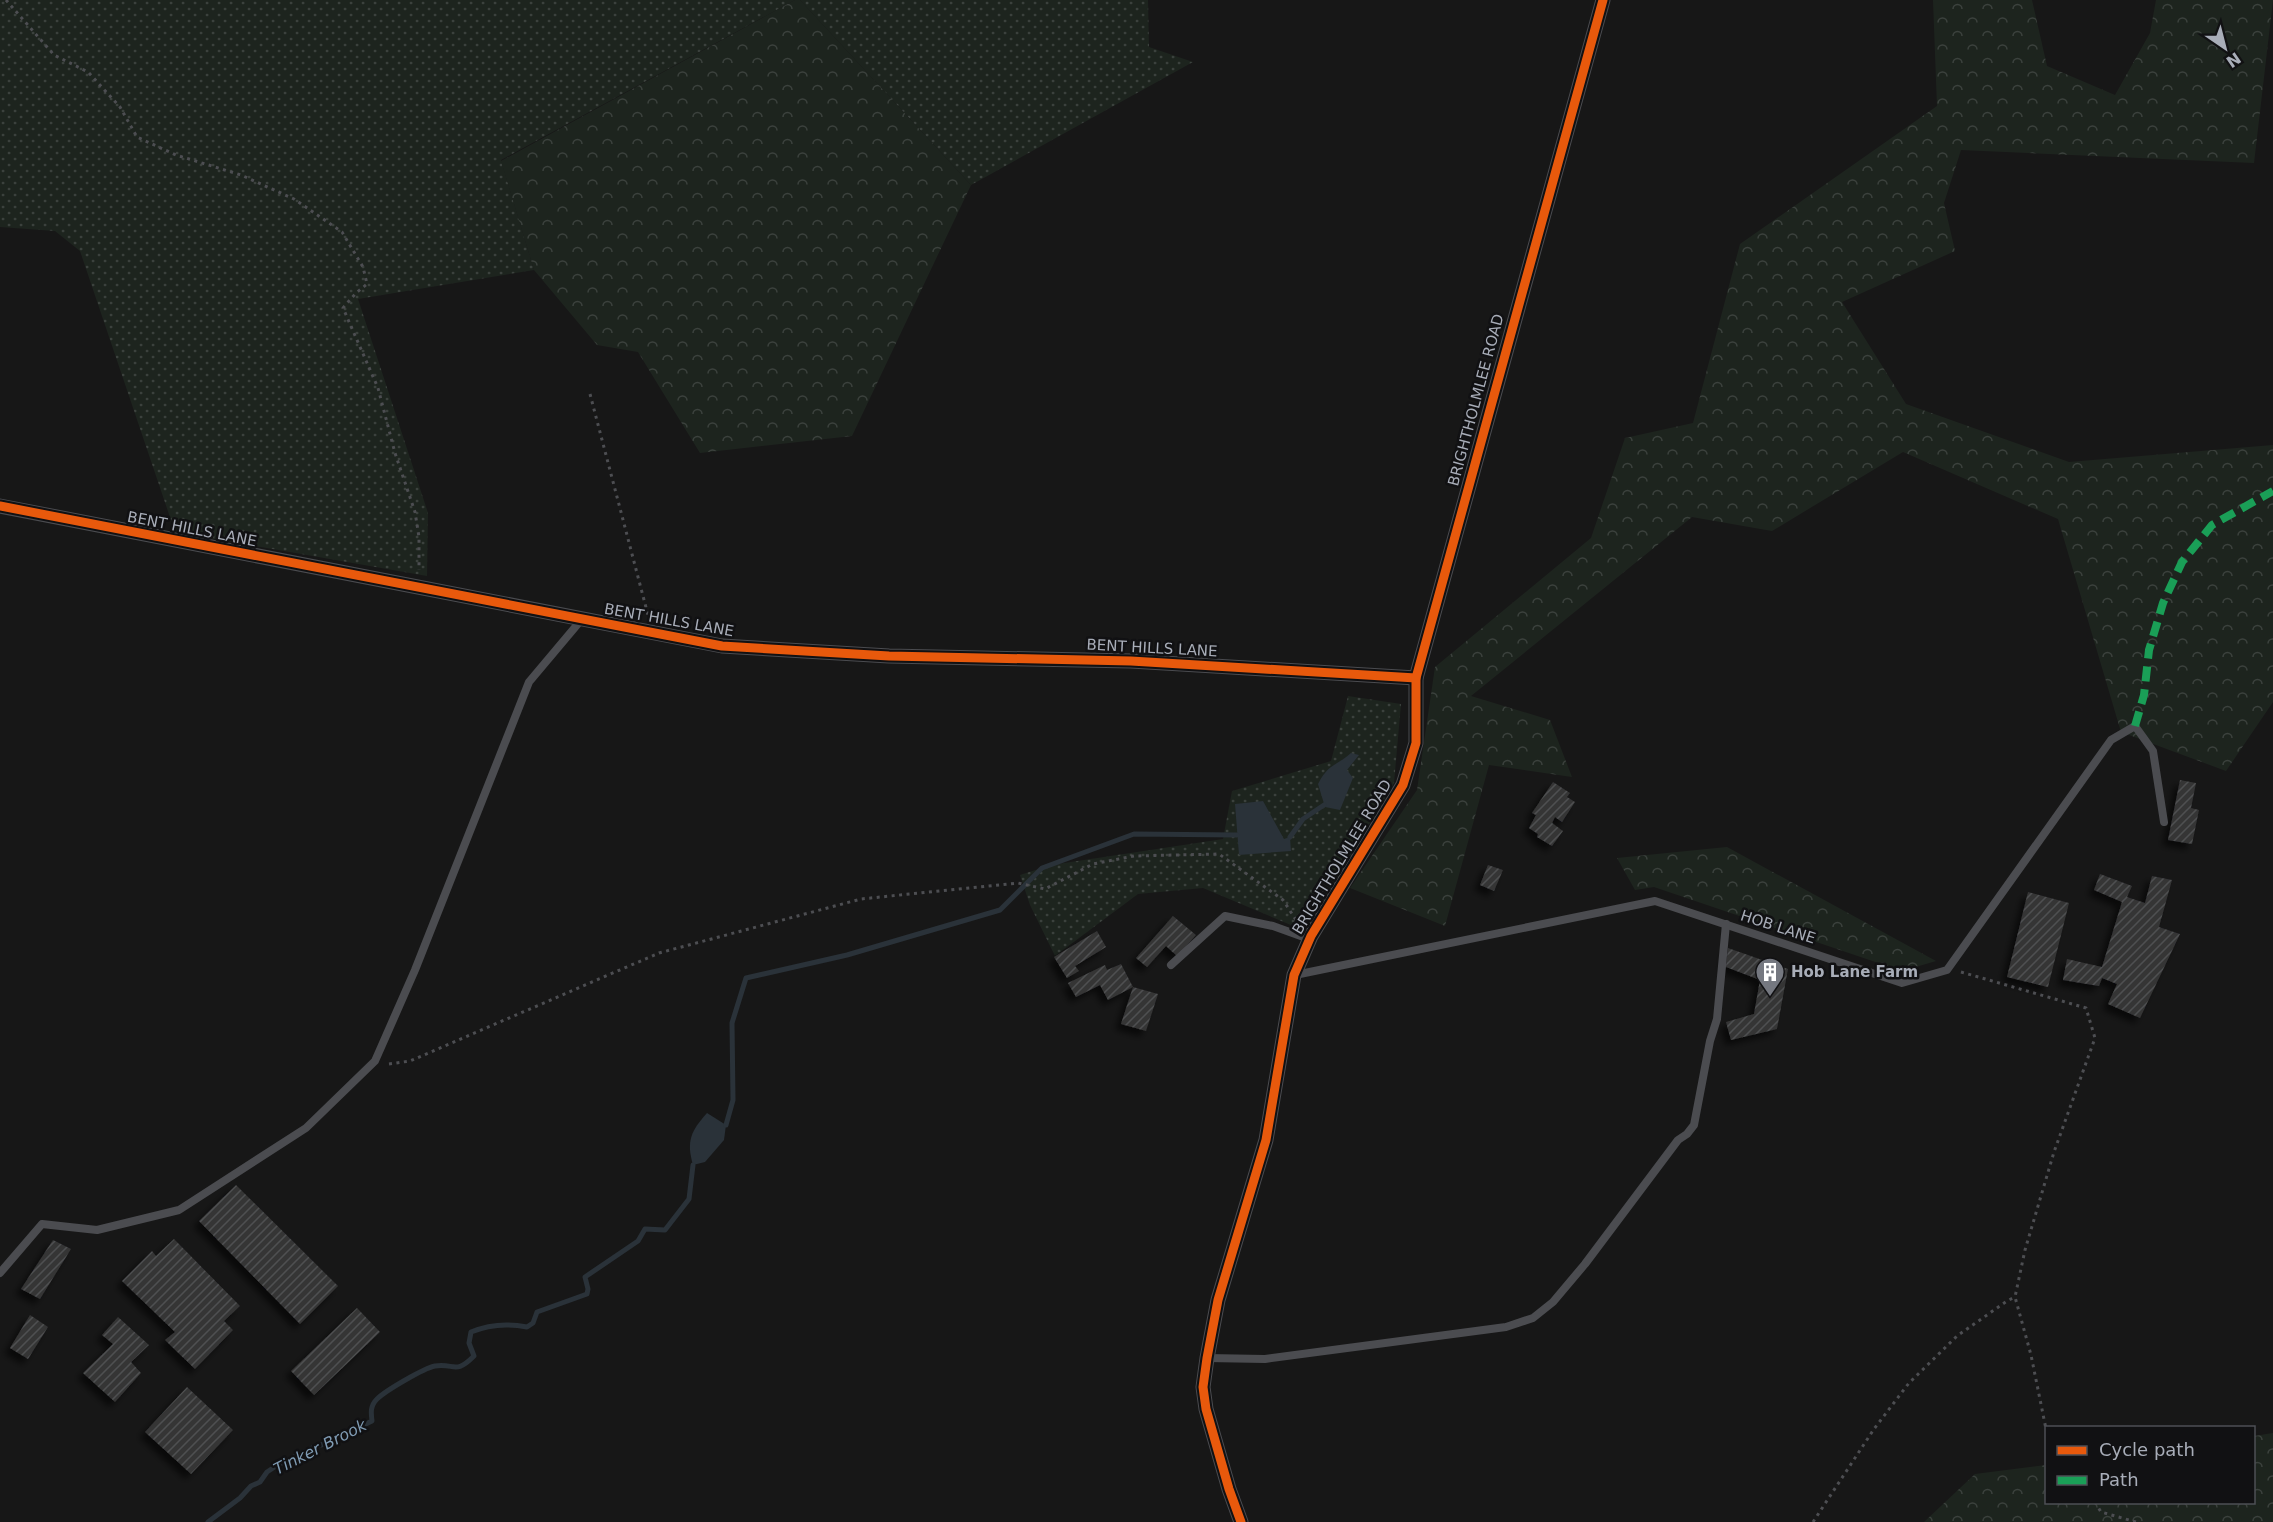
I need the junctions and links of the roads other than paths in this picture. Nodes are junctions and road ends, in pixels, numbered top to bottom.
1 (1603, 0) edge
2 (0, 506) edge
3 (582, 619) junction
4 (1416, 678) junction
5 (2164, 822) dead end
6 (1726, 924) junction
7 (1311, 936) junction
8 (1171, 965) dead end
9 (1294, 975) junction
10 (0, 1273) edge
11 (1207, 1358) junction
12 (1241, 1522) edge

1 - 4 street, BRIGHTHOLMLEE ROAD
2 - 3 street, BENT HILLS LANE
3 - 4 street, BENT HILLS LANE
3 - 10 lane
4 - 7 street, BRIGHTHOLMLEE ROAD
5 - 6 lane, HOB LANE
6 - 9 lane, HOB LANE
6 - 11 lane
7 - 8 lane
7 - 9 street, BRIGHTHOLMLEE ROAD
9 - 11 street, BRIGHTHOLMLEE ROAD
11 - 12 street, BRIGHTHOLMLEE ROAD

